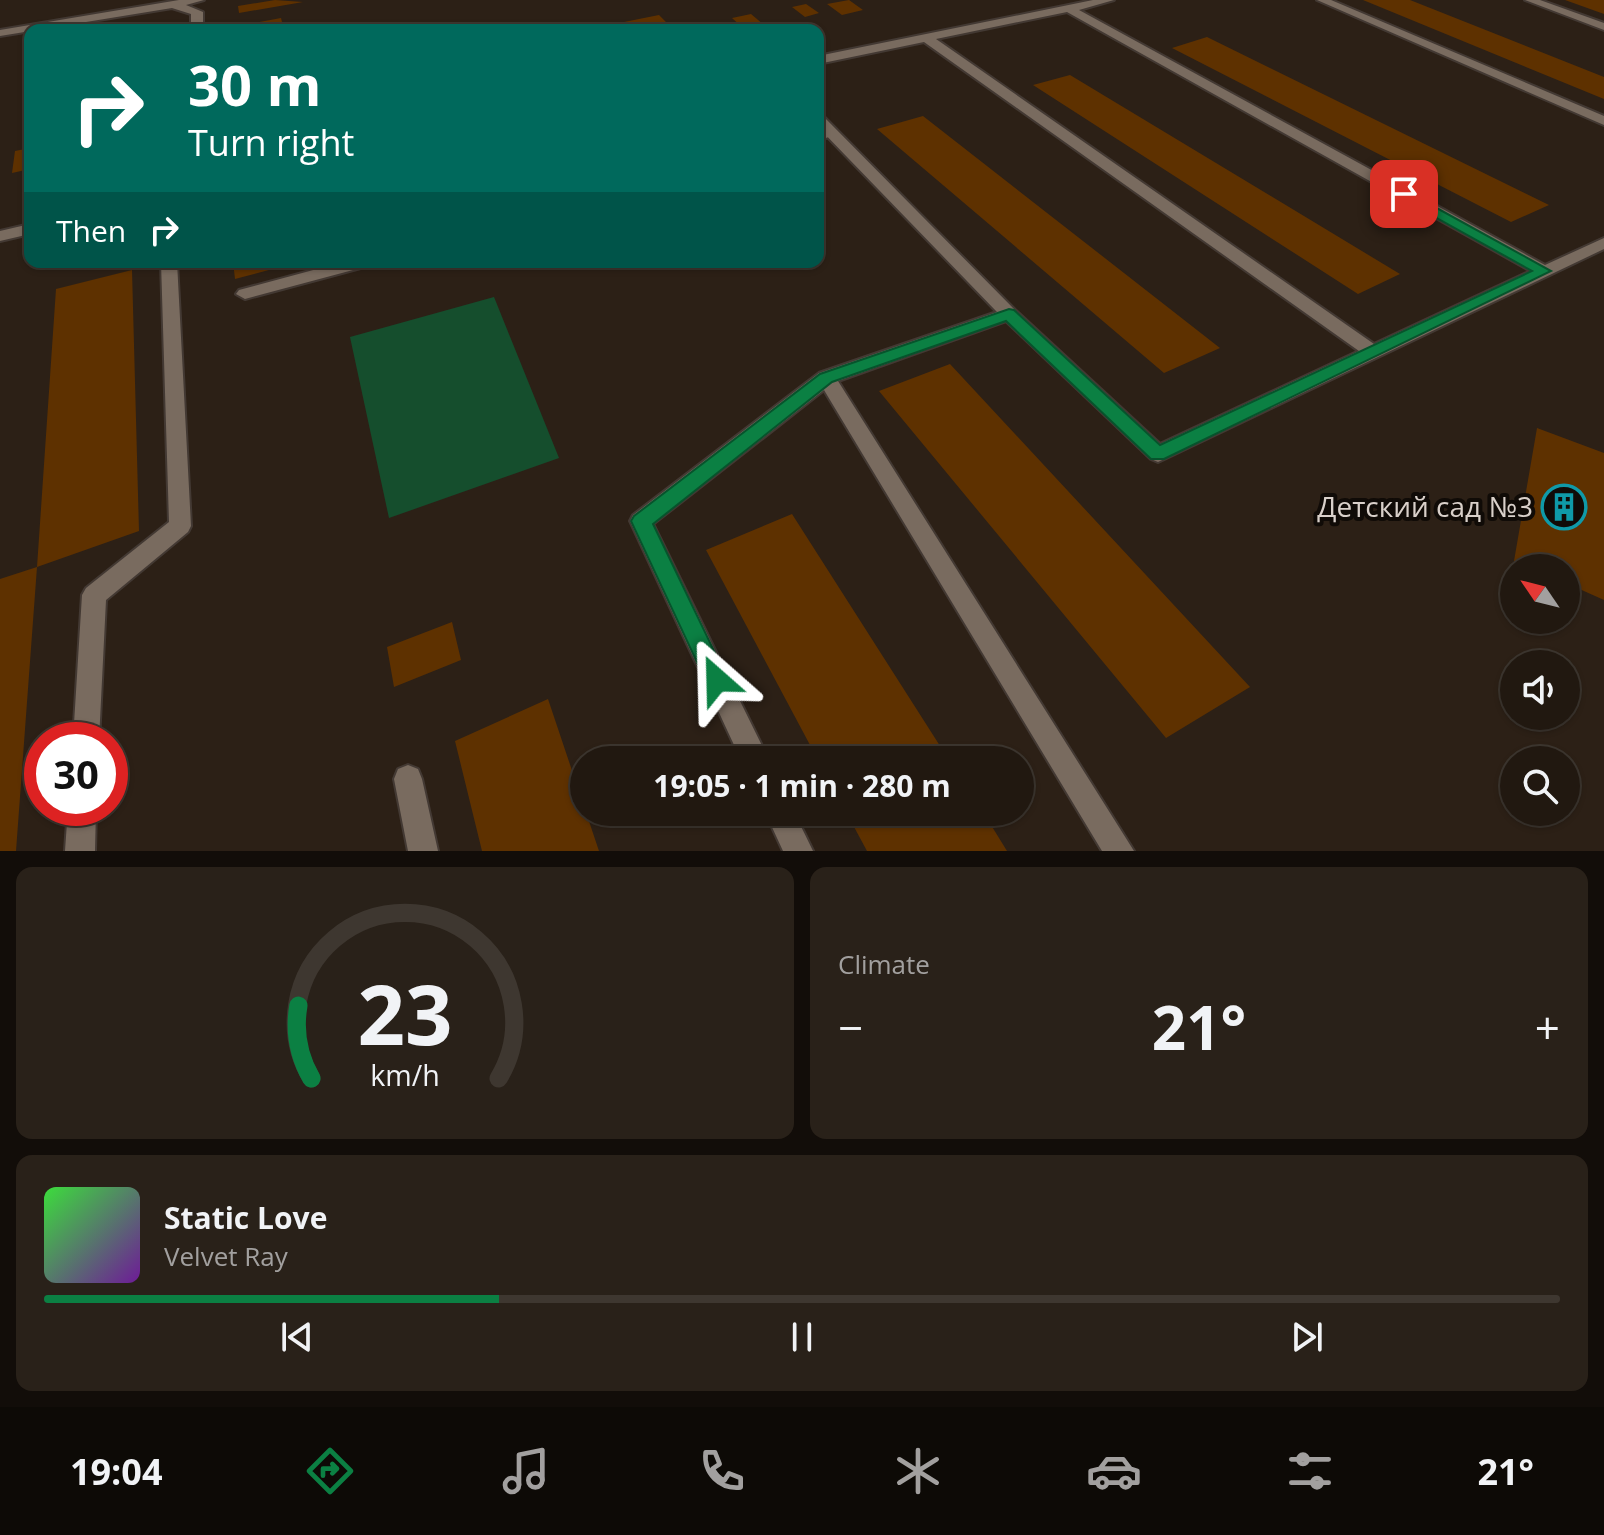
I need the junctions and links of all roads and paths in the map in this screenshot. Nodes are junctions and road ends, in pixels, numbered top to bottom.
1 (199, 0) edge
2 (1109, 0) edge
3 (1322, 0) edge
4 (1530, 0) edge
5 (172, 2) edge
6 (1068, 8) junction
7 (50, 24) edge
8 (197, 24) edge
9 (1604, 27) edge
10 (24, 29) edge
11 (0, 33) edge
12 (927, 38) junction
13 (824, 59) edge
14 (1604, 121) edge
15 (824, 131) edge
16 (24, 230) edge
17 (0, 236) edge
18 (1604, 243) edge
19 (169, 268) edge
20 (340, 268) edge
21 (1544, 271) junction
22 (245, 294) dead end
23 (1009, 314) junction
24 (1373, 352) junction
25 (826, 378) junction
26 (87, 722) edge
27 (748, 746) edge
28 (408, 779) dead end
29 (81, 826) edge
30 (786, 826) edge
31 (80, 851) edge
32 (423, 851) edge
33 (798, 851) edge
34 (1119, 851) edge

1 - 5 street
2 - 6 street
3 - 14 street
4 - 9 street
5 - 7 street
5 - 8 street
6 - 12 street
6 - 21 street
10 - 11 street
12 - 13 street
12 - 24 street
15 - 23 street
16 - 17 street
18 - 21 street
19 - 26 street
20 - 22 street
21 - 24 street
23 - 24 street
23 - 25 street
25 - 27 street
25 - 34 street
28 - 32 street
29 - 31 street
30 - 33 street

